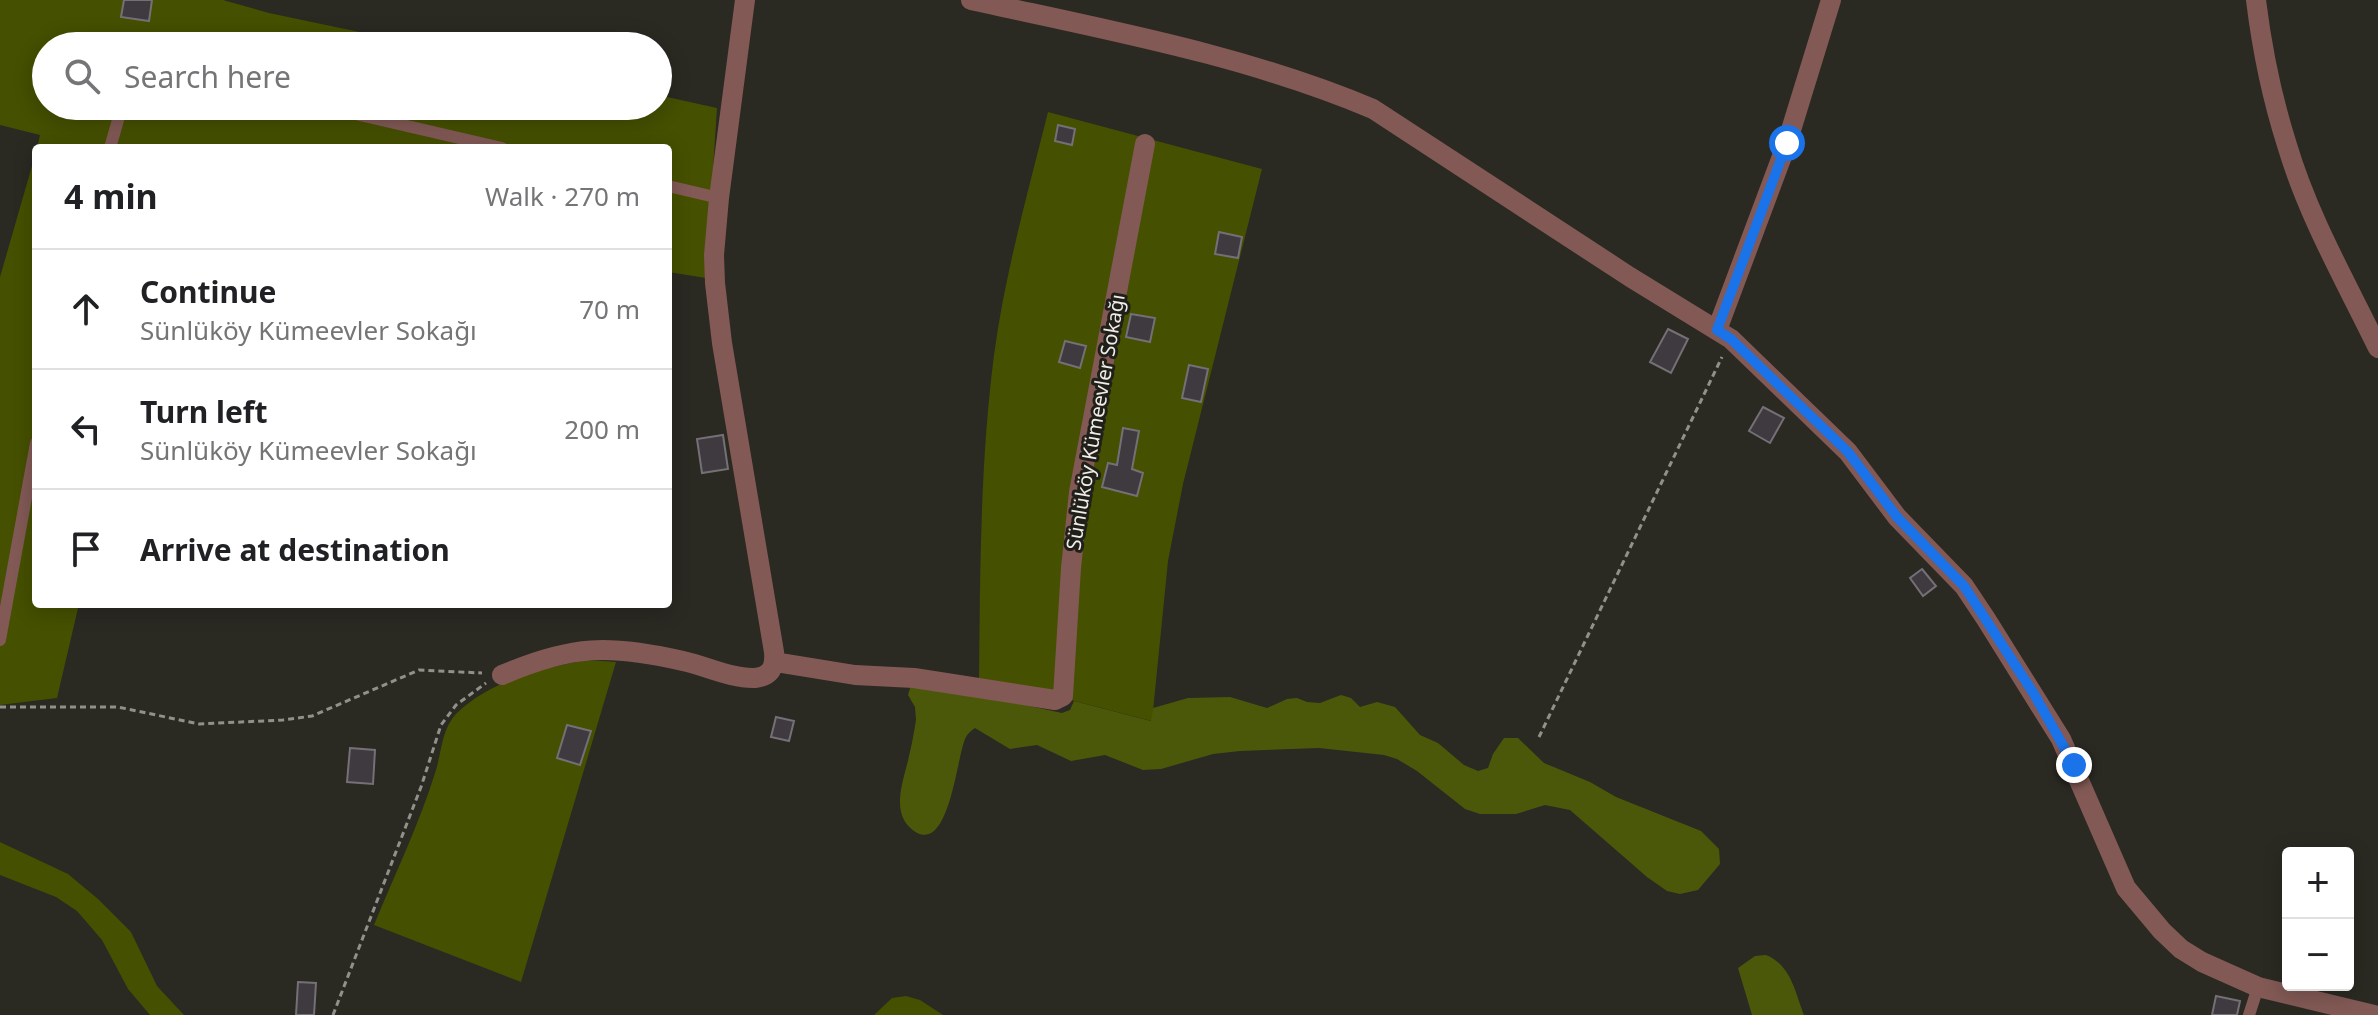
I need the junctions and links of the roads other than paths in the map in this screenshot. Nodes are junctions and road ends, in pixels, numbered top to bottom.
1 (745, 0) edge
2 (971, 0) edge
3 (1831, 0) edge
4 (2256, 0) edge
5 (118, 120) edge
6 (381, 120) edge
7 (111, 144) edge
8 (485, 144) edge
9 (1145, 144) dead end
10 (672, 187) edge
11 (719, 198) junction
12 (1724, 335) junction
13 (2378, 348) edge
14 (32, 465) edge
15 (0, 640) edge
16 (775, 662) junction
17 (502, 675) road end
18 (2258, 987) junction
19 (2249, 1015) edge
20 (2374, 1015) edge

1 - 11 street
2 - 12 street
3 - 12 street
4 - 13 street
5 - 7 lane
6 - 8 lane
9 - 16 street, Sünlüköy Kümeevler Sokağı
10 - 11 lane
11 - 16 street
12 - 18 street
14 - 15 lane
16 - 17 street
18 - 19 lane
18 - 20 street

